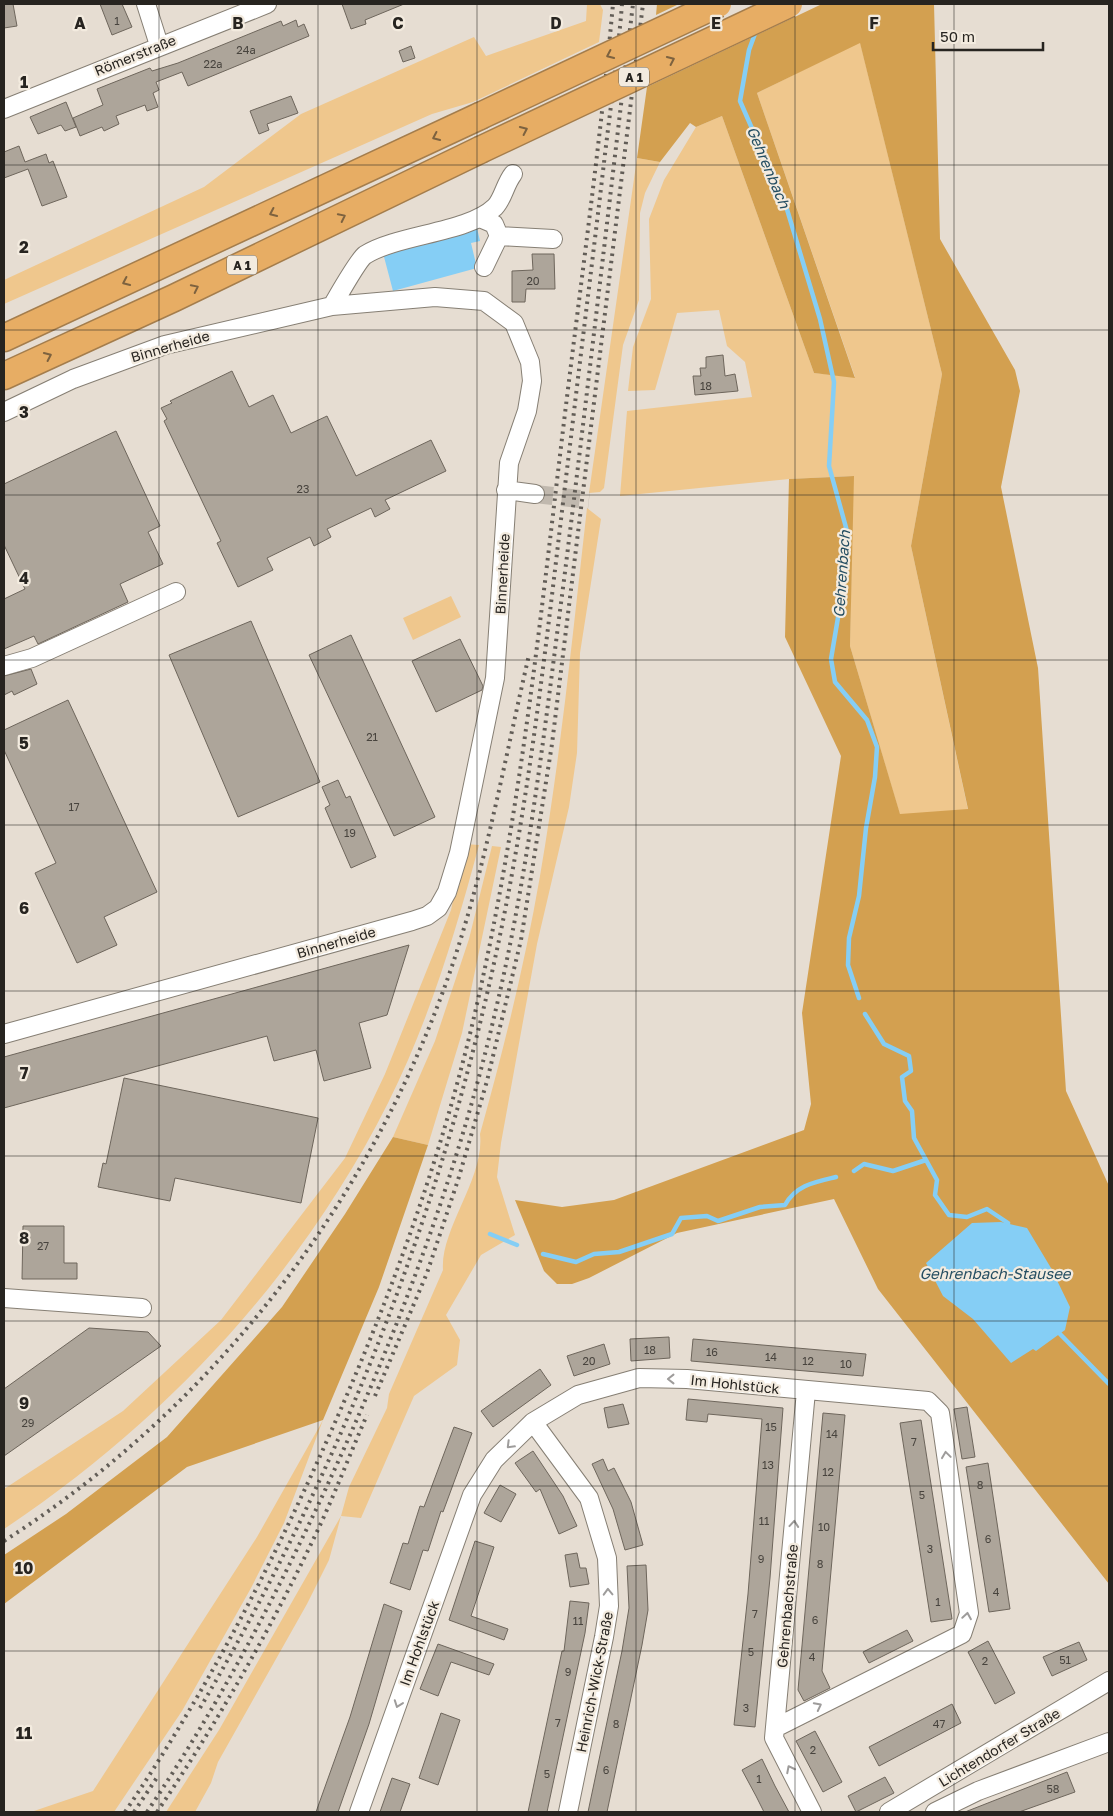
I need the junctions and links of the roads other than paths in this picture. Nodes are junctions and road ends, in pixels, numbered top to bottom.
1 (146, 4) edge
2 (267, 4) edge
3 (718, 4) edge
4 (788, 4) edge
5 (159, 45) junction
6 (4, 109) edge
7 (513, 174) dead end
8 (480, 218) junction
9 (500, 236) junction
10 (553, 238) dead end
11 (484, 267) dead end
12 (332, 306) junction
13 (4, 338) edge
14 (4, 376) edge
15 (4, 412) edge
16 (506, 490) junction
17 (535, 494) tunnel mouth
18 (176, 592) dead end
19 (4, 666) edge
20 (4, 1034) edge
21 (4, 1298) edge
22 (142, 1308) dead end
23 (806, 1391) junction
24 (533, 1422) junction
25 (1109, 1681) edge
26 (775, 1728) junction
27 (1109, 1742) edge
28 (359, 1812) edge
29 (568, 1812) edge
30 (812, 1812) edge
31 (889, 1812) edge
32 (935, 1812) edge

1 - 5 street
2 - 5 street, Römerstraße
3 -> 13 highway, A 1, bridge
14 -> 4 highway, A 1, bridge
5 - 6 street, Römerstraße
7 - 8 street
8 - 9 street
8 - 12 street
9 - 10 street
9 - 11 street
12 - 15 street, Binnerheide
12 - 16 street, Binnerheide
16 - 17 street
16 - 20 street, Binnerheide
18 - 19 street
21 - 22 street
23 -> 24 street, Im Hohlstück
26 -> 23 street, Gehrenbachstraße
26 -> 23 street, Im Hohlstück
24 -> 28 street, Im Hohlstück
29 -> 24 street, Heinrich-Wick-Straße
25 - 31 street, Lichtendorfer Straße
30 -> 26 street, Gehrenbachstraße
27 - 32 street, Lichtendorfer Straße

